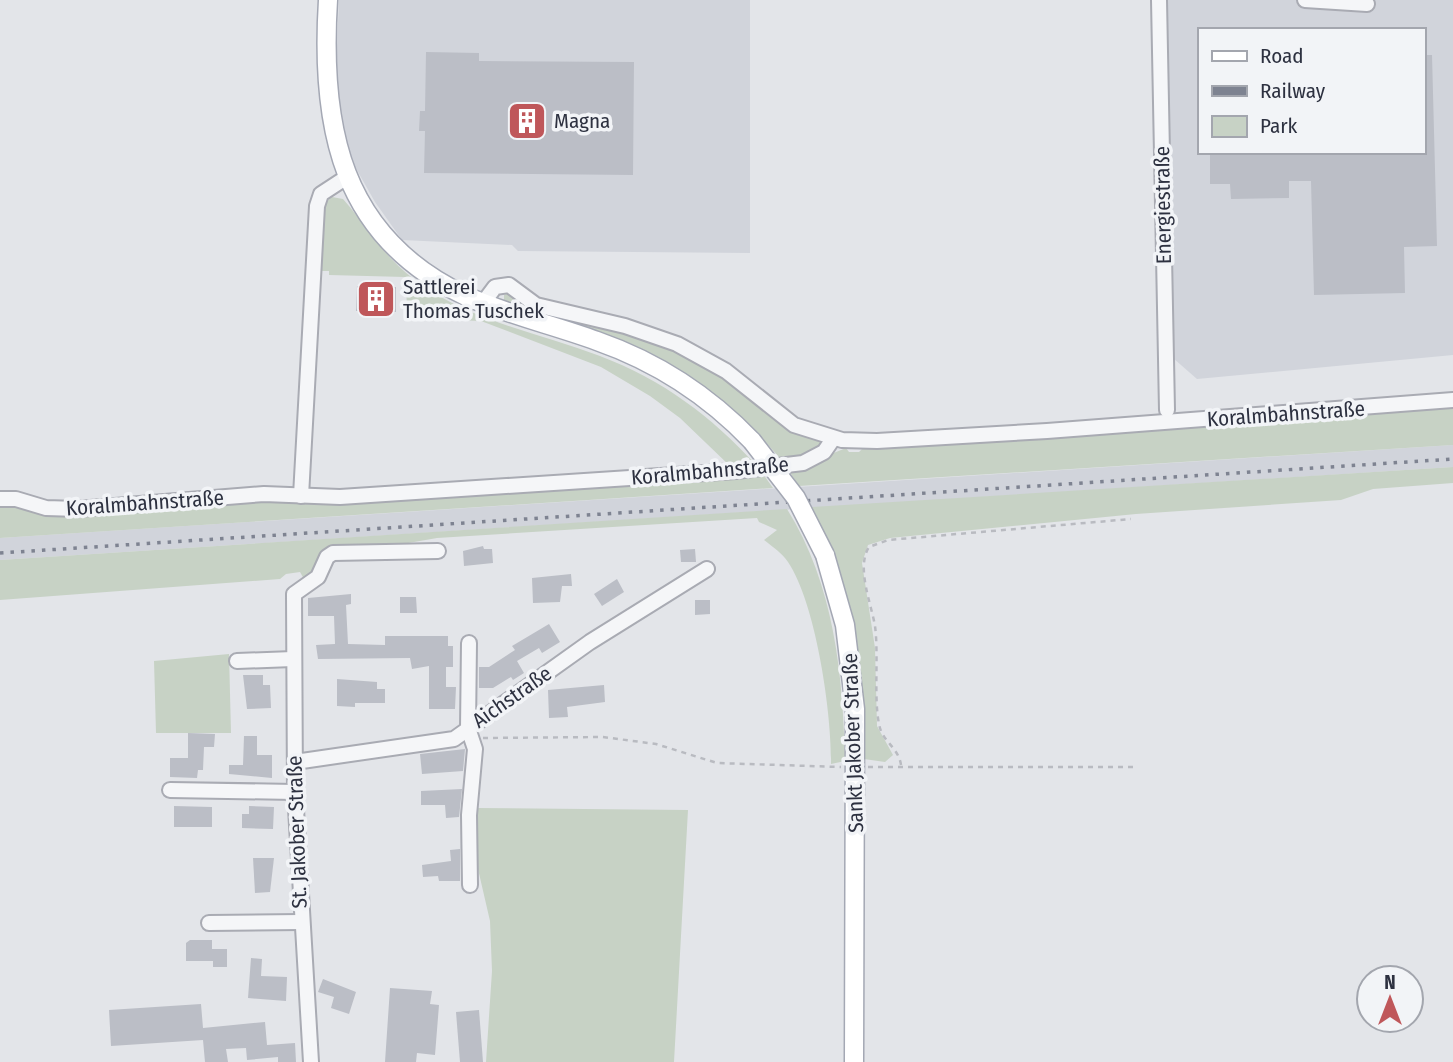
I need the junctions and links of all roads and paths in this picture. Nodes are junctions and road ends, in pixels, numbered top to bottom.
1 (328, 0) edge
2 (1159, 0) edge
3 (1305, 0) edge
4 (1367, 4) dead end
5 (348, 177) junction
6 (483, 303) junction
7 (1453, 400) edge
8 (1167, 410) dead end
9 (833, 439) junction
10 (300, 496) junction
11 (0, 499) edge
12 (1130, 519) dead end
13 (438, 551) dead end
14 (707, 569) dead end
15 (469, 643) dead end
16 (293, 659) junction
17 (237, 660) dead end
18 (471, 733) junction
19 (295, 762) junction
20 (901, 765) junction
21 (823, 767) dead end
22 (857, 767) junction
23 (1135, 767) dead end
24 (170, 790) dead end
25 (295, 792) junction
26 (470, 885) dead end
27 (300, 922) junction
28 (208, 923) dead end
29 (311, 1062) edge
30 (854, 1062) edge

1 - 5 main road
2 - 8 street, Energiestraße
3 - 4 street
5 - 6 main road, Sankt Jakober Straße
5 - 10 street
6 - 9 street
6 - 22 main road, Sankt Jakober Straße, bridge
7 - 9 street, Koralmbahnstraße
9 - 10 street, Koralmbahnstraße
10 - 11 street, Koralmbahnstraße
12 - 20 path
13 - 16 street, St. Jakober Straße
14 - 18 street, Aichstraße
15 - 18 street
16 - 17 street
16 - 19 street, St. Jakober Straße
18 - 19 street, Aichstraße
18 - 21 path, Aichstraße
18 - 26 street
19 - 25 street, St. Jakober Straße
20 - 22 path
20 - 23 path
22 - 30 main road, Sankt Jakober Straße
24 - 25 street
25 - 27 street, St. Jakober Straße
27 - 28 street
27 - 29 street, St. Jakober Straße

